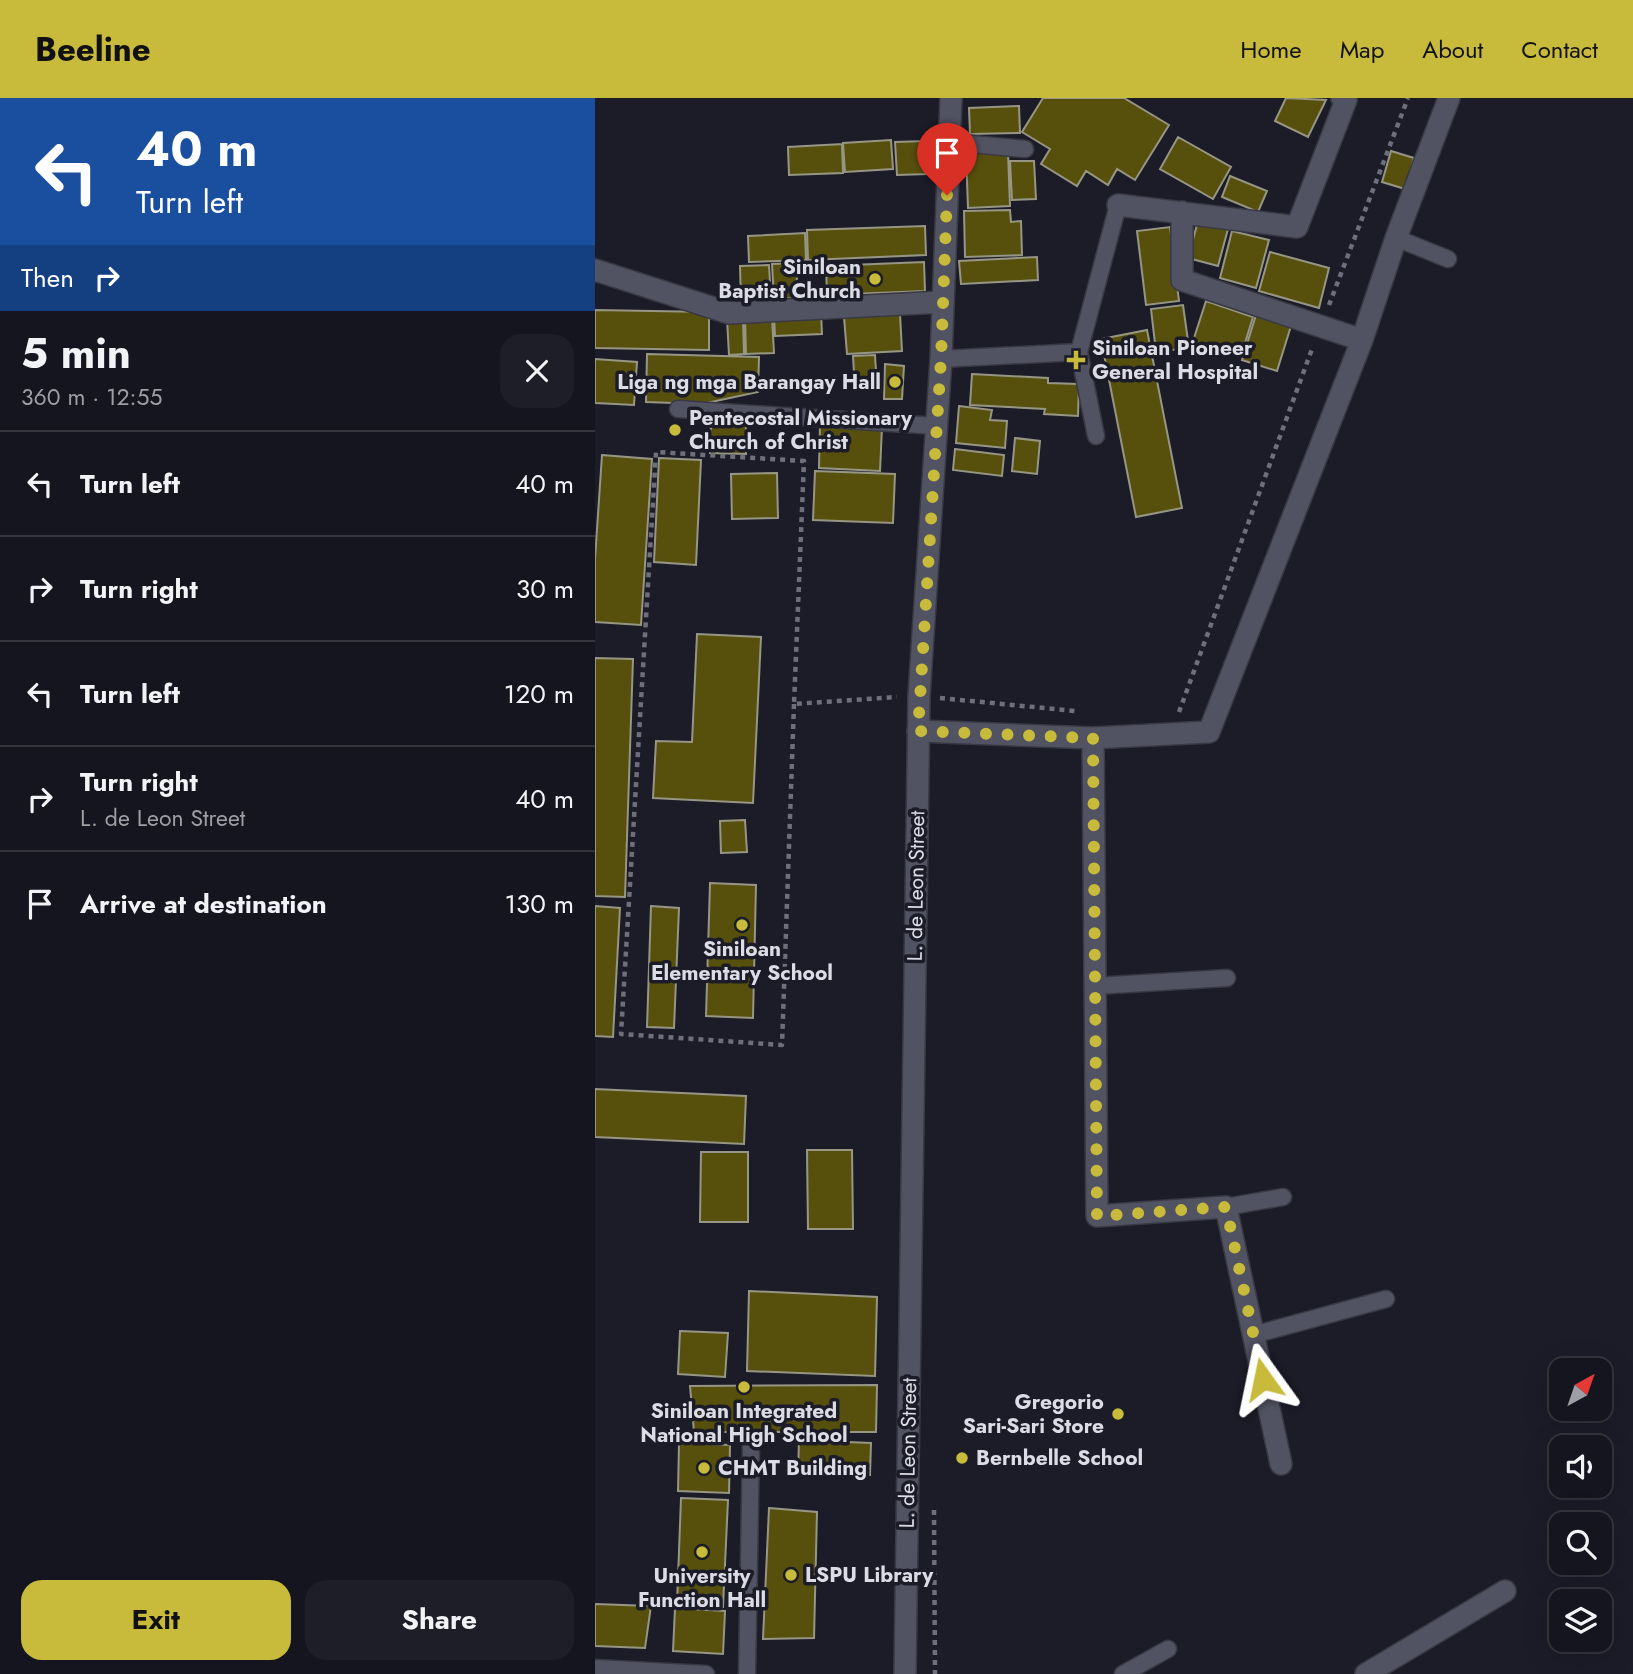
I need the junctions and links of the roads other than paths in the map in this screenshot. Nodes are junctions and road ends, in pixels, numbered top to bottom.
1 (951, 98) edge
2 (1342, 98) edge
3 (1449, 98) edge
4 (950, 142) junction
5 (1025, 149) dead end
6 (1118, 205) joint
7 (1182, 212) junction
8 (1397, 238) junction
9 (1448, 259) dead end
10 (595, 270) edge
11 (943, 302) junction
12 (1362, 340) junction
13 (1079, 352) junction
14 (941, 359) junction
15 (678, 409) dead end
16 (936, 426) junction
17 (1096, 436) dead end
18 (918, 731) junction
19 (1093, 738) junction
20 (1227, 978) dead end
21 (1095, 986) junction
22 (1283, 1197) dead end
23 (1226, 1207) junction
24 (1386, 1299) dead end
25 (1253, 1335) junction
26 (751, 1445) dead end
27 (1281, 1464) dead end
28 (1504, 1591) dead end
29 (1168, 1649) dead end
30 (595, 1668) edge
31 (706, 1674) edge
32 (747, 1674) edge
33 (905, 1674) edge
34 (1123, 1674) edge
35 (1366, 1674) edge

1 - 4 street, L. de Leon Street
2 - 7 street
3 - 8 street
4 - 5 lane
4 - 11 street, L. de Leon Street
6 - 7 street
6 - 13 lane
7 - 12 street
8 - 9 lane
8 - 12 street
10 - 11 street
11 - 14 street, L. de Leon Street
12 - 19 street
13 - 14 lane
13 - 17 lane
14 - 16 street, L. de Leon Street
15 - 16 lane
16 - 18 street, L. de Leon Street
18 - 19 street
18 - 33 street, L. de Leon Street
19 - 21 street
20 - 21 lane
21 - 23 street
22 - 23 lane
23 - 25 street
24 - 25 lane
25 - 27 street
26 - 32 lane
28 - 35 street
29 - 34 lane
30 - 31 lane

